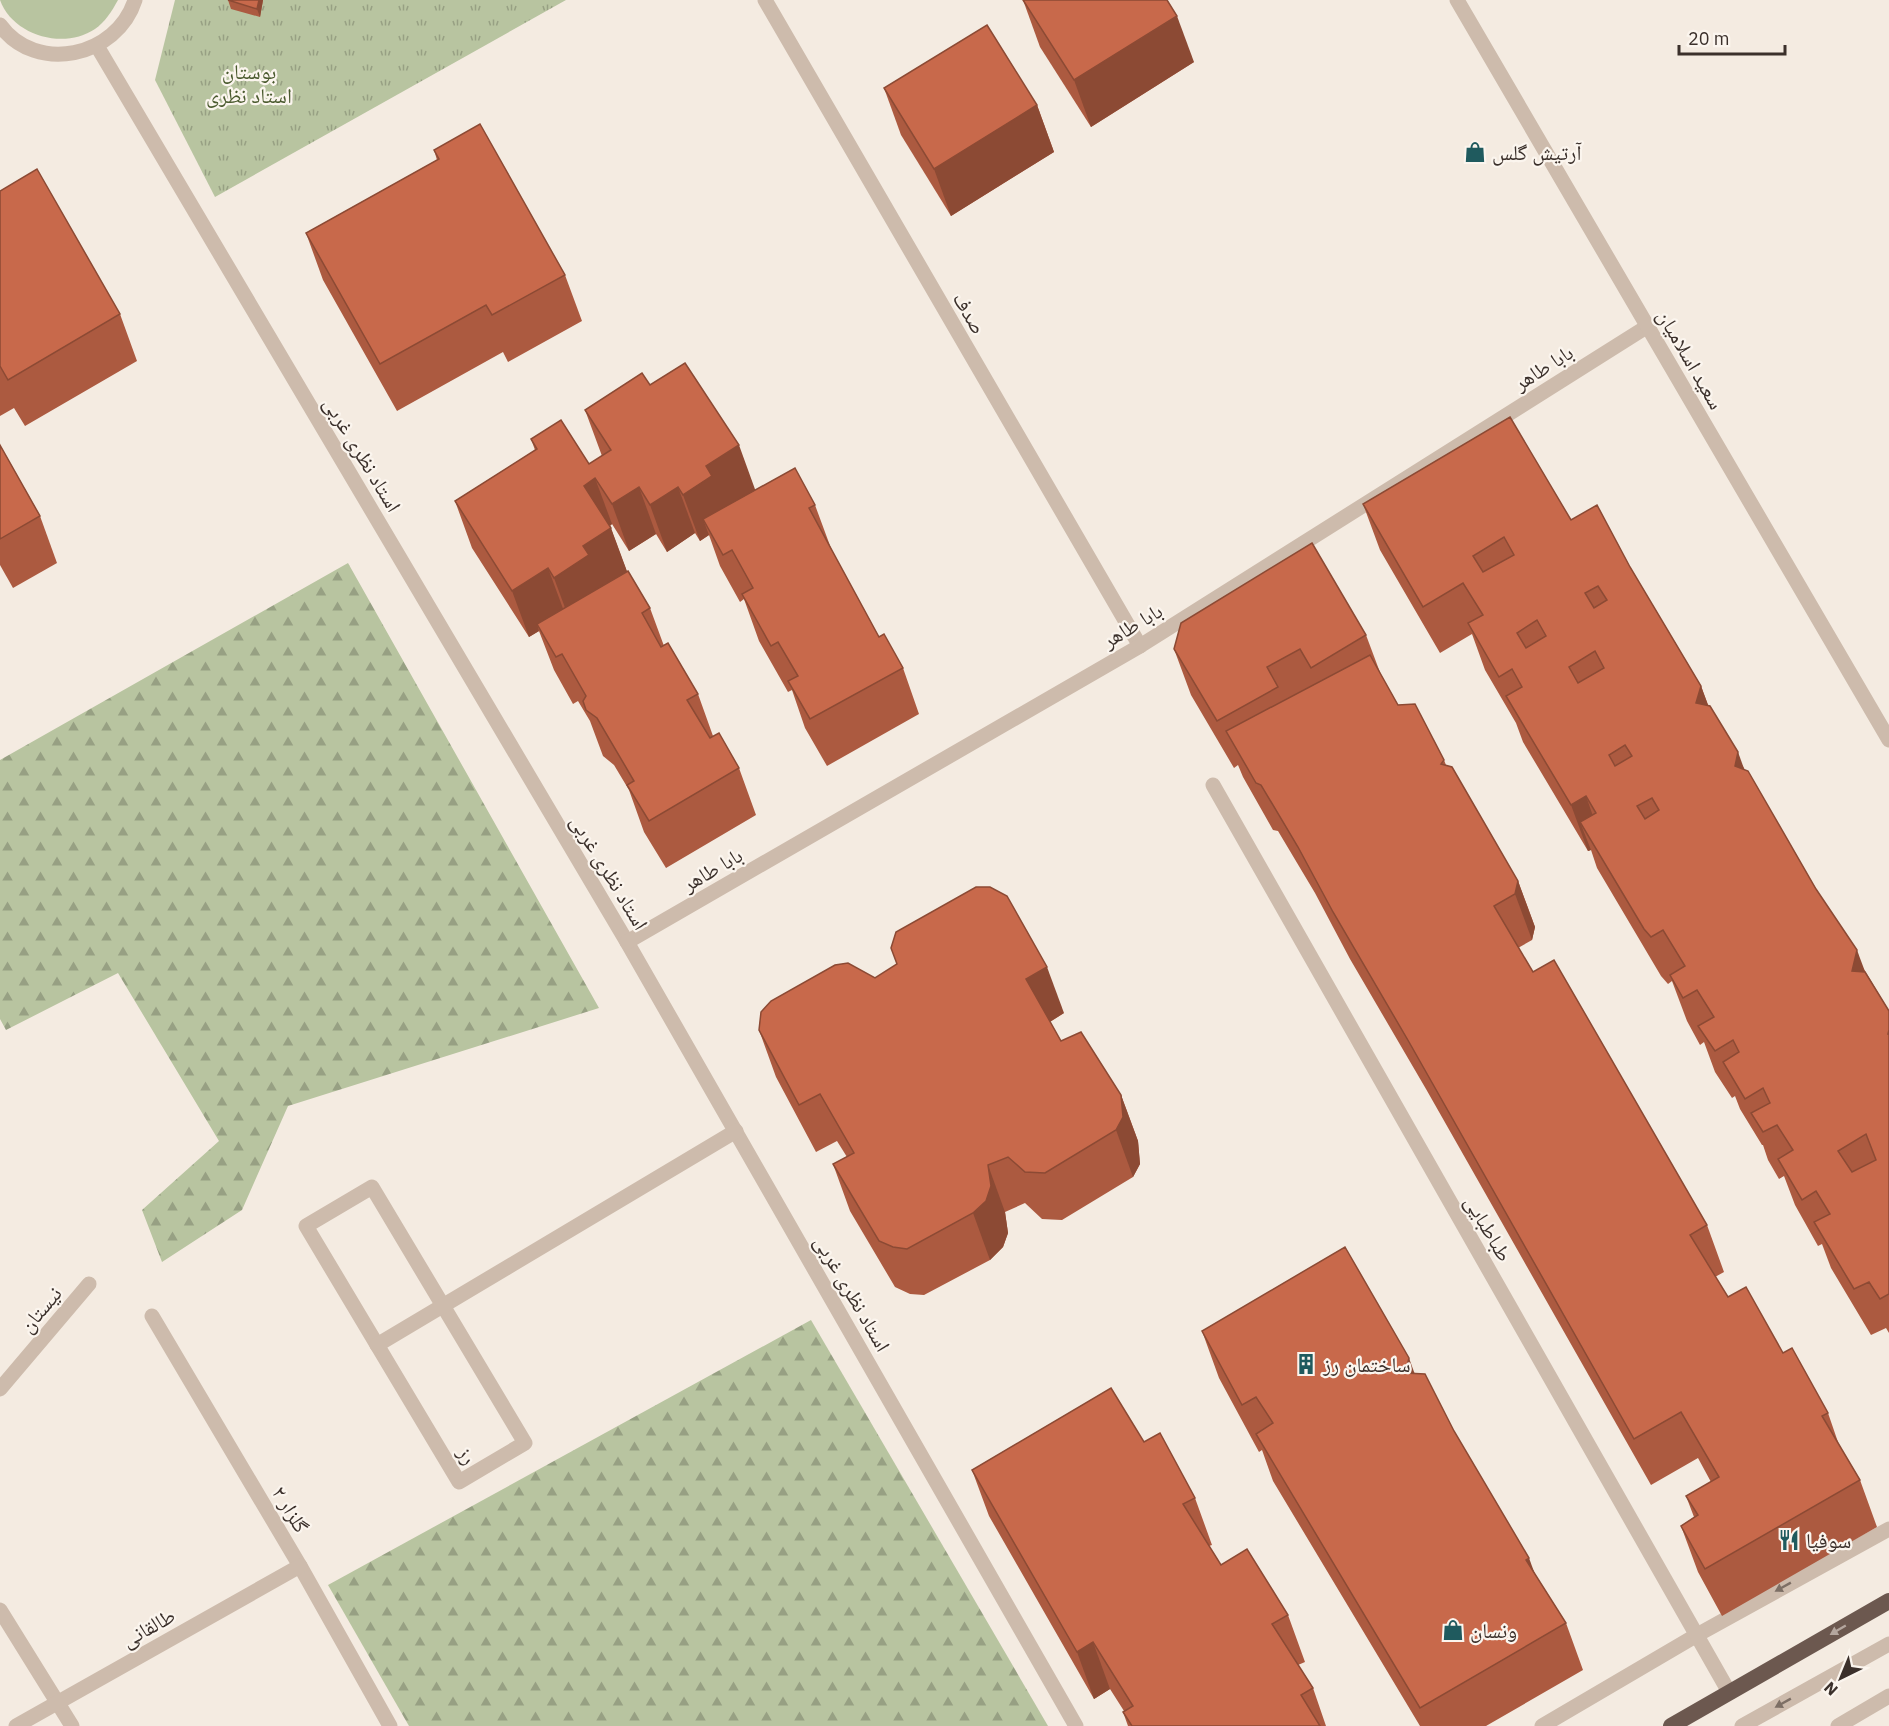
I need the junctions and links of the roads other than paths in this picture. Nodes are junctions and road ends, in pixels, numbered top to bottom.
1 (135, 0) edge
2 (765, 0) edge
3 (1457, 0) edge
4 (2, 30) edge
5 (97, 46) junction
6 (1648, 326) junction
7 (1140, 646) junction
8 (1889, 740) edge
9 (1213, 785) dead end
10 (627, 942) junction
11 (736, 1131) junction
12 (89, 1284) dead end
13 (443, 1305) junction
14 (152, 1316) dead end
15 (377, 1345) junction
16 (0, 1389) edge
17 (1889, 1529) edge
18 (300, 1566) junction
19 (1889, 1601) edge
20 (0, 1610) edge
21 (1696, 1635) junction
22 (1889, 1644) edge
23 (1730, 1692) junction
24 (1889, 1696) edge
25 (57, 1702) junction
26 (16, 1726) edge
27 (72, 1726) edge
28 (390, 1726) edge
29 (1076, 1726) edge
30 (1542, 1726) edge
31 (1671, 1726) edge
32 (1742, 1726) edge
33 (1838, 1726) edge

1 - 5 street
2 - 7 street, صدف
3 - 6 street, سعید اسلامیان
4 - 5 street
5 - 10 street, استاد نظری غربی
6 - 7 street, بابا طاهر
6 - 8 street, سعید اسلامیان
7 - 10 street, بابا طاهر
9 - 21 street, طباطبایی
10 - 11 street, استاد نظری غربی
11 - 13 street
11 - 29 street, استاد نظری غربی
12 - 16 street, نیستان
13 - 15 street
13 - 15 street, رز
13 - 15 street, رز
14 - 18 street, گلزار ۲
17 -> 21 street
18 - 25 street, طالقانی
18 - 28 street, گلزار ۲
19 -> 23 highway
20 - 25 street
21 - 23 street, طباطبایی
21 - 30 street
22 -> 32 street
23 - 31 highway
24 - 33 street
25 - 26 street, طالقانی
25 - 27 street

